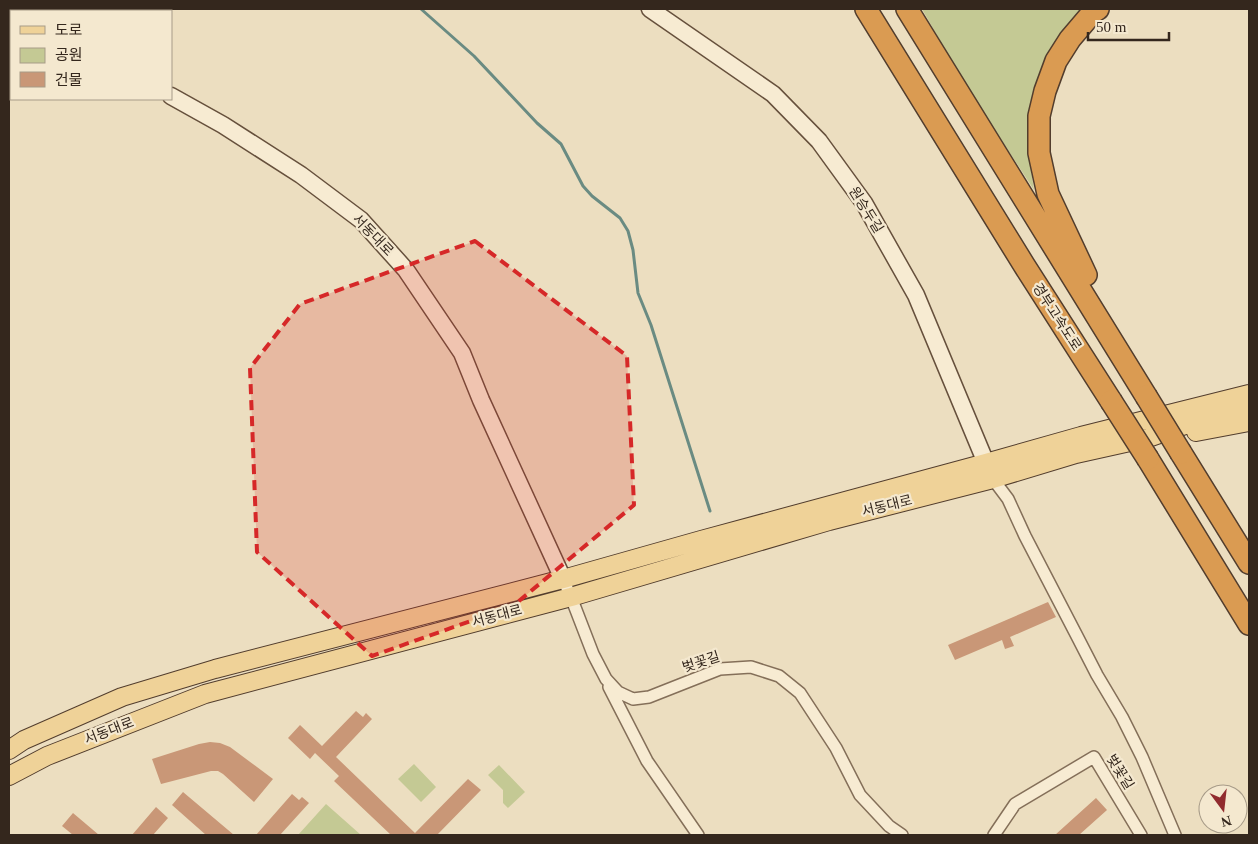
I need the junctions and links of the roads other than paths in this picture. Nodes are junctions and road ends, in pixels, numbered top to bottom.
1 (650, 9) edge
2 (907, 9) edge
3 (1098, 9) edge
4 (867, 10) edge
5 (172, 97) edge
6 (1249, 383) edge
7 (1249, 394) edge
8 (1146, 396) junction
9 (1249, 409) edge
10 (1139, 422) junction
11 (1249, 422) edge
12 (1148, 438) junction
13 (990, 471) junction
14 (1249, 563) edge
15 (563, 579) junction
16 (571, 596) junction
17 (1249, 624) edge
18 (606, 679) junction
19 (16, 743) edge
20 (9, 750) edge
21 (9, 776) edge
22 (698, 835) edge
23 (902, 835) edge
24 (994, 835) edge
25 (1141, 835) edge
26 (1175, 835) edge

1 - 13 street, 원승두길
2 - 8 highway
3 - 8 highway
4 - 17 highway, 경부고속도로, bridge
5 - 15 street, 서동대로
6 - 10 main road
7 - 10 main road, 서동대로
8 - 14 highway, bridge
9 - 12 main road, 서동대로
10 - 13 main road, 서동대로
11 - 12 main road
12 - 13 main road, 서동대로
13 - 15 main road, 서동대로
13 - 16 main road, 서동대로
13 - 26 street
15 - 16 street, 벚꽃길
15 - 19 main road, 서동대로
16 - 18 street, 벚꽃길
16 - 21 main road, 서동대로
18 - 22 street
18 - 23 street, 벚꽃길
19 - 20 main road, 서동대로
24 - 25 street, 벚꽃길

